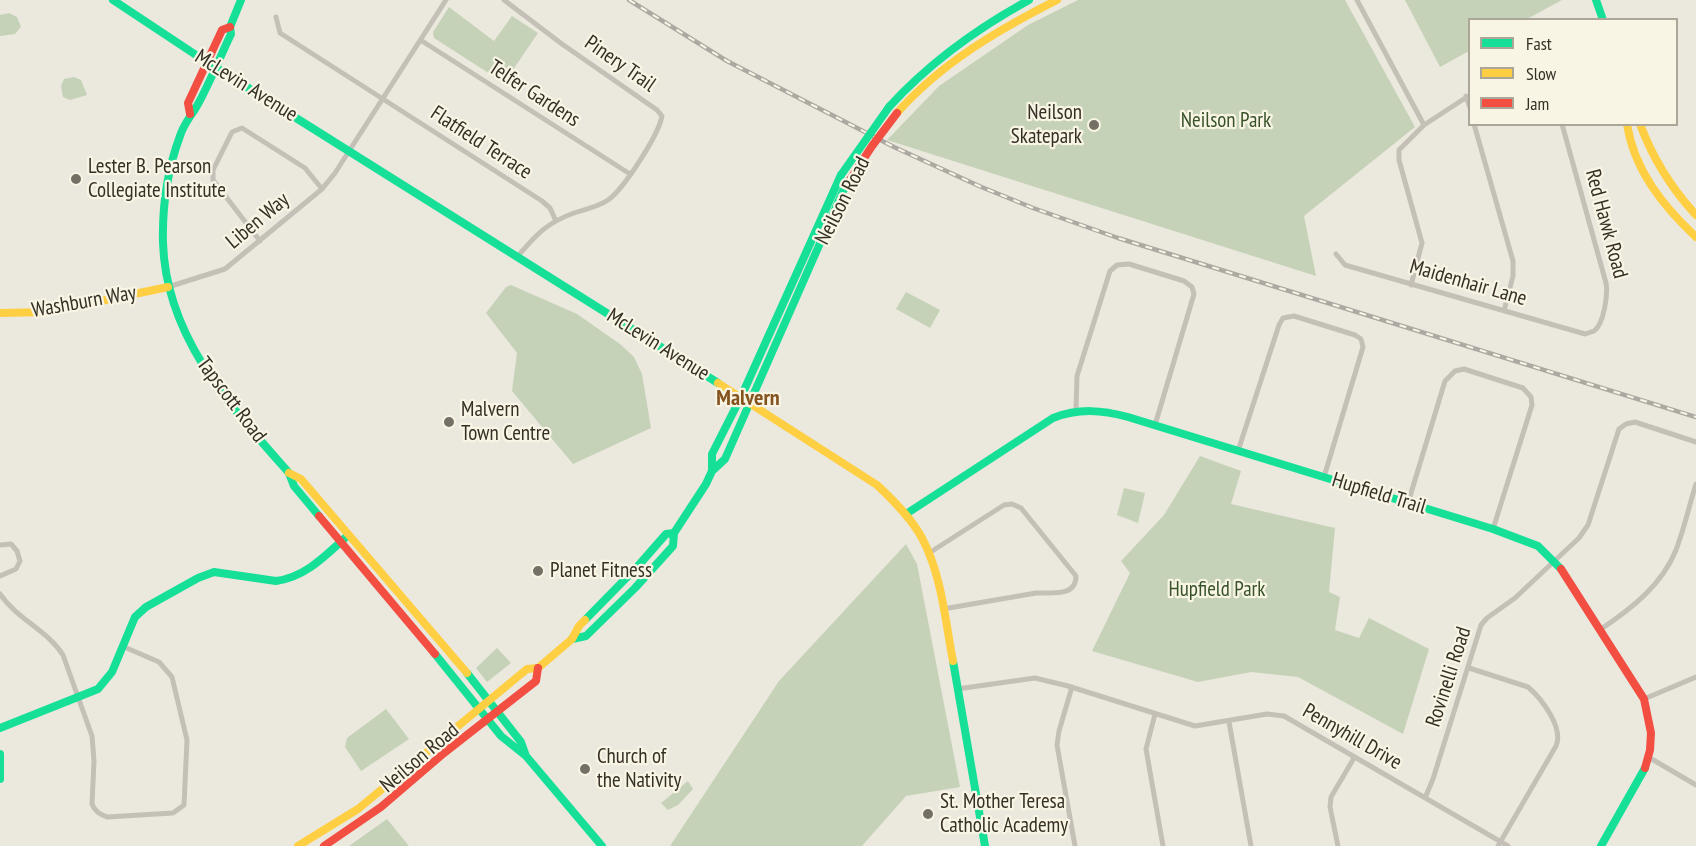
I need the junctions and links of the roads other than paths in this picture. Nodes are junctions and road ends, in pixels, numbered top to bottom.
1 (113, 0) edge
2 (242, 0) edge
3 (446, 0) edge
4 (504, 0) edge
5 (1029, 0) edge
6 (1057, 0) edge
7 (1357, 0) edge
8 (1596, 0) edge
9 (1041, 4) edge
10 (276, 17) dead end
11 (1602, 18) edge
12 (230, 27) junction
13 (422, 41) junction
14 (208, 62) junction
15 (216, 68) junction
16 (1468, 96) edge
17 (382, 99) junction
18 (190, 114) junction
19 (1424, 125) junction
20 (1475, 126) edge
21 (1563, 126) edge
22 (1627, 126) edge
23 (1641, 126) edge
24 (348, 150) junction
25 (630, 174) junction
26 (322, 189) junction
27 (1696, 215) edge
28 (556, 221) junction
29 (1696, 237) edge
30 (260, 241) junction
31 (1336, 254) dead end
32 (517, 257) junction
33 (1411, 285) junction
34 (168, 287) junction
35 (1504, 311) junction
36 (0, 313) edge
37 (1595, 330) joint
38 (741, 397) junction
39 (750, 403) junction
40 (1076, 410) junction
41 (1155, 425) junction
42 (1696, 442) edge
43 (1238, 451) junction
44 (712, 471) junction
45 (1324, 477) junction
46 (1696, 484) edge
47 (1408, 503) junction
48 (906, 514) junction
49 (1493, 529) junction
50 (674, 533) junction
51 (344, 538) junction
52 (0, 545) edge
53 (929, 553) junction
54 (1555, 560) junction
55 (0, 576) edge
56 (622, 583) junction
57 (631, 592) junction
58 (0, 594) edge
59 (943, 609) junction
60 (1601, 629) junction
61 (572, 639) junction
62 (122, 646) junction
63 (538, 668) junction
64 (1469, 668) junction
65 (1696, 677) edge
66 (1072, 687) junction
67 (957, 689) junction
68 (79, 698) junction
69 (1644, 699) junction
70 (488, 700) junction
71 (479, 707) junction
72 (497, 712) junction
73 (1155, 714) junction
74 (488, 719) junction
75 (1229, 722) junction
76 (0, 728) edge
77 (437, 744) junction
78 (444, 753) junction
79 (0, 754) edge
80 (526, 756) junction
81 (1354, 758) junction
82 (1650, 758) junction
83 (0, 779) edge
84 (1696, 784) edge
85 (1425, 798) junction
86 (1500, 844) edge
87 (298, 846) edge
88 (324, 846) edge
89 (602, 846) edge
90 (985, 846) edge
91 (1075, 846) edge
92 (1163, 846) edge
93 (1251, 846) edge
94 (1338, 846) edge
95 (1508, 846) edge
96 (1601, 846) edge

1 - 14 street, McLevin Avenue
2 - 12 street, Tapscott Road
3 - 13 street
4 - 25 street, Pinery Trail
5 - 38 street, Neilson Road, bridge
6 - 9 street, Neilson Road
7 - 19 street
8 - 11 street
9 - 39 street, Neilson Road, bridge
10 - 17 street, Flatfield Terrace
12 - 14 street, Tapscott Road
12 - 15 street, Tapscott Road
13 - 17 street
13 - 25 street, Telfer Gardens
14 - 15 street, McLevin Avenue
14 - 18 street, Tapscott Road
15 - 18 street, Tapscott Road
15 - 24 street, McLevin Avenue
16 - 19 street
17 - 24 street
17 - 28 street, Flatfield Terrace
18 - 34 street, Tapscott Road
19 - 33 street
20 - 35 street
21 - 37 street, Red Hawk Road
22 - 29 street
23 - 27 street
24 - 26 street, Liben Way
24 - 32 street, McLevin Avenue
25 - 28 street, Pinery Trail
26 - 30 street, Liben Way
26 - 30 street
28 - 32 street, Pinery Trail
30 - 34 street, Liben Way
31 - 33 street, Maidenhair Lane
32 - 38 street, McLevin Avenue
33 - 35 street, Maidenhair Lane
34 - 36 street, Washburn Way
34 - 51 street, Tapscott Road
35 - 37 street, Maidenhair Lane
38 - 39 street, McLevin Avenue
38 - 44 street, Neilson Road
39 - 44 street, Neilson Road
39 - 48 street, McLevin Avenue
40 - 41 street, Hupfield Trail
40 - 41 street
40 - 48 street, Hupfield Trail
41 - 43 street, Hupfield Trail
42 - 54 street, Rovinelli Road
43 - 45 street, Hupfield Trail
43 - 45 street
44 - 50 street, Neilson Road
45 - 47 street, Hupfield Trail
46 - 60 street
47 - 49 street, Hupfield Trail
47 - 49 street
48 - 53 street, McLevin Avenue
49 - 54 street, Hupfield Trail
50 - 56 street, Neilson Road
50 - 57 street, Neilson Road
51 - 62 street
51 - 70 street, Tapscott Road
51 - 71 street, Tapscott Road
52 - 55 street
53 - 59 street, McLevin Avenue
53 - 59 street
54 - 60 street, Hupfield Trail
54 - 64 street, Rovinelli Road
56 - 57 street
56 - 61 street, Neilson Road
57 - 61 street, Neilson Road
58 - 68 street
59 - 67 street, McLevin Avenue
60 - 69 street, Hupfield Trail
61 - 63 street, Neilson Road
62 - 68 street
62 - 68 street
63 - 70 street, Neilson Road
63 - 72 street, Neilson Road
64 - 85 street, Rovinelli Road
64 - 86 street
65 - 69 street
66 - 67 street, Pennyhill Drive
66 - 73 street, Pennyhill Drive
66 - 91 street
67 - 90 street, McLevin Avenue
68 - 76 street
69 - 82 street, Hupfield Trail
70 - 71 street, Neilson Road
70 - 72 street, Tapscott Road
71 - 74 street, Tapscott Road
71 - 77 street, Neilson Road
72 - 74 street, Neilson Road
72 - 80 street, Tapscott Road
73 - 75 street, Pennyhill Drive
73 - 92 street
74 - 78 street, Neilson Road
74 - 80 street, Tapscott Road
75 - 81 street, Pennyhill Drive
75 - 93 street
77 - 78 street
77 - 87 street, Neilson Road
78 - 88 street, Neilson Road
79 - 83 street
80 - 89 street
81 - 85 street, Pennyhill Drive
81 - 94 street
82 - 84 street
82 - 96 street, Hupfield Trail
85 - 86 street, Pennyhill Drive
86 - 95 street, Pennyhill Drive

